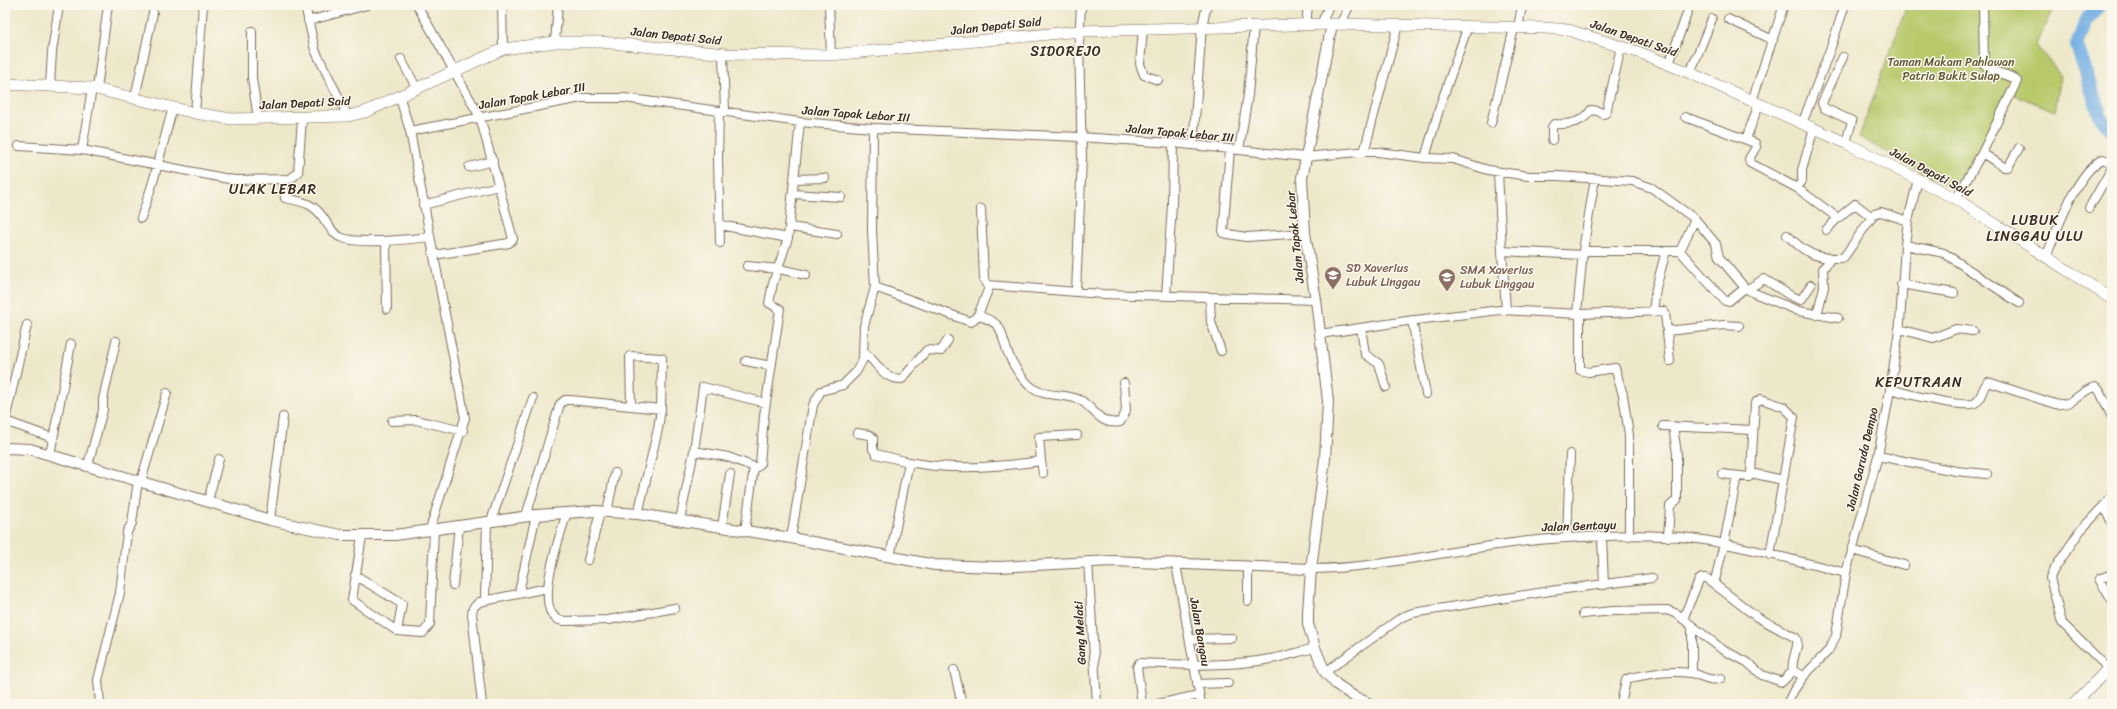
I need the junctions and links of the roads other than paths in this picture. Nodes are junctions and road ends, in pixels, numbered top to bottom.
1 (59, 5) edge
2 (108, 5) edge
3 (203, 5) edge
4 (305, 5) edge
5 (367, 5) edge
6 (418, 5) edge
7 (502, 5) edge
8 (558, 5) edge
9 (829, 5) edge
10 (1081, 5) edge
11 (1207, 5) edge
12 (1308, 5) edge
13 (1329, 5) edge
14 (1350, 5) edge
15 (1522, 5) edge
16 (1690, 5) edge
17 (1784, 5) edge
18 (1844, 5) edge
19 (1983, 5) edge
20 (153, 13) dead end
21 (1712, 19) dead end
22 (1728, 19) dead end
23 (308, 21) junction
24 (1306, 24) junction
25 (1331, 24) junction
26 (1254, 25) junction
27 (1398, 25) junction
28 (1202, 26) junction
29 (1468, 26) junction
30 (1516, 28) junction
31 (1143, 29) junction
32 (1080, 31) junction
33 (252, 32) dead end
34 (1773, 40) junction
35 (555, 42) junction
36 (1621, 47) junction
37 (503, 49) junction
38 (723, 54) junction
39 (831, 55) junction
40 (1843, 57) dead end
41 (401, 59) dead end
42 (1669, 64) junction
43 (455, 70) junction
44 (1690, 73) junction
45 (1158, 80) dead end
46 (5, 84) edge
47 (50, 86) junction
48 (416, 87) junction
49 (94, 88) junction
50 (400, 95) junction
51 (134, 98) junction
52 (1756, 103) junction
53 (173, 107) junction
54 (722, 111) junction
55 (195, 113) junction
56 (348, 116) junction
57 (480, 117) junction
58 (1685, 117) dead end
59 (258, 119) junction
60 (302, 119) junction
61 (800, 122) junction
62 (1491, 124) dead end
63 (1802, 124) junction
64 (873, 128) junction
65 (1814, 128) junction
66 (410, 131) junction
67 (1081, 137) junction
68 (1746, 139) junction
69 (1552, 140) dead end
70 (1846, 142) junction
71 (1173, 143) junction
72 (1193, 145) junction
73 (19, 146) dead end
74 (2019, 148) dead end
75 (82, 150) junction
76 (1230, 150) junction
77 (1239, 150) junction
78 (1364, 152) junction
79 (1982, 153) junction
80 (1305, 157) junction
81 (1425, 158) junction
82 (493, 161) junction
83 (2112, 163) edge
84 (157, 166) junction
85 (469, 167) dead end
86 (2112, 168) edge
87 (1498, 172) junction
88 (824, 178) dead end
89 (1595, 178) junction
90 (283, 179) junction
91 (795, 179) junction
92 (1918, 179) junction
93 (498, 186) junction
94 (1797, 188) junction
95 (794, 194) junction
96 (841, 197) dead end
97 (1956, 199) junction
98 (423, 205) junction
99 (2088, 208) dead end
100 (981, 209) dead end
101 (1872, 217) junction
102 (141, 218) dead end
103 (1838, 218) junction
104 (1695, 219) junction
105 (1908, 221) junction
106 (720, 225) junction
107 (790, 227) junction
108 (1826, 230) dead end
109 (1305, 233) junction
110 (837, 234) dead end
111 (1787, 235) dead end
112 (430, 237) junction
113 (788, 238) junction
114 (386, 242) junction
115 (720, 243) dead end
116 (1905, 245) junction
117 (1502, 251) junction
118 (1666, 251) junction
119 (1680, 251) junction
120 (1583, 253) junction
121 (434, 255) junction
122 (2046, 256) junction
123 (1831, 258) junction
124 (747, 266) dead end
125 (779, 269) junction
126 (806, 275) dead end
127 (1901, 284) junction
128 (990, 285) junction
129 (1810, 285) dead end
130 (875, 287) junction
131 (1746, 288) junction
132 (1076, 291) junction
133 (1954, 293) dead end
134 (1166, 296) junction
135 (1210, 298) junction
136 (2112, 299) edge
137 (1316, 300) junction
138 (1801, 300) junction
139 (2019, 303) dead end
140 (387, 309) dead end
141 (1506, 310) junction
142 (1799, 310) junction
143 (1653, 312) junction
144 (1579, 314) junction
145 (978, 315) junction
146 (1817, 315) junction
147 (1838, 318) dead end
148 (1412, 320) junction
149 (27, 325) dead end
150 (1738, 326) dead end
151 (1361, 328) junction
152 (1899, 330) junction
153 (1668, 331) junction
154 (1973, 331) dead end
155 (1320, 334) junction
156 (948, 340) dead end
157 (116, 341) dead end
158 (71, 344) dead end
159 (1221, 351) dead end
160 (864, 352) junction
161 (746, 361) dead end
162 (1670, 361) dead end
163 (771, 366) junction
164 (1124, 383) dead end
165 (1386, 387) dead end
166 (1890, 389) junction
167 (167, 393) dead end
168 (1426, 394) dead end
169 (533, 398) dead end
170 (766, 403) junction
171 (631, 406) junction
172 (661, 409) junction
173 (282, 416) dead end
174 (2112, 417) edge
175 (5, 421) edge
176 (392, 421) dead end
177 (1663, 426) dead end
178 (1673, 426) junction
179 (1753, 430) junction
180 (462, 431) junction
181 (857, 433) dead end
182 (1077, 435) dead end
183 (53, 438) junction
184 (5, 448) edge
185 (694, 451) junction
186 (1570, 454) dead end
187 (50, 455) junction
188 (1878, 456) junction
189 (219, 459) dead end
190 (1041, 461) junction
191 (909, 462) junction
192 (88, 465) junction
193 (754, 466) junction
194 (615, 473) dead end
195 (1043, 473) dead end
196 (1752, 473) junction
197 (730, 474) dead end
198 (1722, 474) dead end
199 (1987, 474) dead end
200 (1737, 476) junction
201 (139, 480) junction
202 (1783, 480) junction
203 (2112, 497) edge
204 (208, 501) junction
205 (2104, 506) junction
206 (567, 512) junction
207 (604, 512) junction
208 (638, 514) junction
209 (531, 516) junction
210 (270, 520) junction
211 (680, 520) junction
212 (489, 522) junction
213 (2112, 523) edge
214 (459, 525) junction
215 (722, 528) junction
216 (432, 529) junction
217 (745, 531) junction
218 (362, 536) junction
219 (1629, 536) junction
220 (1602, 537) junction
221 (1668, 537) junction
222 (791, 538) junction
223 (1567, 538) junction
224 (1724, 544) junction
225 (1852, 550) junction
226 (1770, 555) junction
227 (890, 557) junction
228 (588, 560) dead end
229 (1088, 562) junction
230 (1176, 564) junction
231 (1904, 565) dead end
232 (1248, 566) junction
233 (1311, 569) junction
234 (1846, 573) junction
235 (2112, 574) edge
236 (355, 575) junction
237 (1652, 578) dead end
238 (1714, 584) junction
239 (453, 585) dead end
240 (1604, 585) junction
241 (546, 588) junction
242 (519, 592) junction
243 (485, 600) junction
244 (1248, 601) dead end
245 (2112, 601) edge
246 (675, 608) dead end
247 (1583, 614) dead end
248 (1683, 619) junction
249 (1692, 628) junction
250 (397, 630) junction
251 (1232, 638) dead end
252 (1190, 639) junction
253 (1315, 648) junction
254 (1194, 665) junction
255 (2111, 669) edge
256 (954, 670) dead end
257 (1793, 671) junction
258 (1325, 672) junction
259 (1692, 673) junction
260 (1804, 676) junction
261 (1720, 678) dead end
262 (1228, 682) dead end
263 (1197, 684) junction
264 (1199, 695) junction
265 (100, 704) edge
266 (482, 704) edge
267 (962, 704) edge
268 (1097, 704) edge
269 (1142, 704) edge
270 (1158, 704) edge
271 (1201, 704) edge
272 (1370, 704) edge
273 (1621, 704) edge
274 (1786, 704) edge
275 (2074, 704) edge

1 - 47 street
2 - 49 street
3 - 55 street
4 - 23 street
5 - 23 street
6 - 43 street
7 - 37 street
8 - 35 street
9 - 39 street
10 - 32 street
11 - 28 street
12 - 24 street
13 - 25 street
14 - 25 street
15 - 30 street
16 - 42 street
17 - 34 street
18 - 63 street
19 - 79 street
20 - 51 street
21 - 44 street
22 - 34 street
23 - 56 street
24 - 25 main road, Jalan Depati Said
24 - 26 main road, Jalan Depati Said
25 - 27 main road, Jalan Depati Said
25 - 80 street, Jalan Tapak Lebar
26 - 28 main road, Jalan Depati Said
26 - 77 street
27 - 29 main road, Jalan Depati Said
27 - 78 street
28 - 31 main road, Jalan Depati Said
28 - 72 street
29 - 30 main road, Jalan Depati Said
29 - 81 street
30 - 36 main road, Jalan Depati Said
30 - 62 street
31 - 32 main road, Jalan Depati Said
31 - 45 street
32 - 39 main road, Jalan Depati Said
32 - 67 street
33 - 59 street
34 - 52 street
35 - 37 main road, Jalan Depati Said
35 - 38 main road, Jalan Depati Said
36 - 42 main road, Jalan Depati Said
36 - 69 street
37 - 43 main road, Jalan Depati Said
38 - 39 main road, Jalan Depati Said
38 - 54 street
40 - 70 street
41 - 48 street
42 - 44 main road, Jalan Depati Said
43 - 48 main road, Jalan Depati Said
43 - 57 street
44 - 52 main road, Jalan Depati Said
46 - 47 main road, Jalan Depati Said
47 - 49 main road, Jalan Depati Said
48 - 50 main road, Jalan Depati Said
49 - 51 main road, Jalan Depati Said
49 - 75 street
50 - 56 main road, Jalan Depati Said
50 - 66 street
51 - 53 main road, Jalan Depati Said
52 - 63 main road, Jalan Depati Said
52 - 68 street
53 - 55 main road, Jalan Depati Said
53 - 84 street
54 - 57 street, Jalan Tapak Lebar III
54 - 61 street, Jalan Tapak Lebar III
54 - 106 street
55 - 59 main road, Jalan Depati Said
56 - 60 main road, Jalan Depati Said
57 - 66 street, Jalan Tapak Lebar III
57 - 82 street
58 - 68 street
59 - 60 main road, Jalan Depati Said
60 - 90 street
61 - 64 street, Jalan Tapak Lebar III
61 - 91 street
63 - 65 main road, Jalan Depati Said
64 - 67 street, Jalan Tapak Lebar III
64 - 130 street
65 - 70 main road, Jalan Depati Said
65 - 94 street
66 - 98 street
67 - 71 street, Jalan Tapak Lebar III
67 - 132 street
68 - 94 street
70 - 92 main road, Jalan Depati Said
71 - 72 street, Jalan Tapak Lebar III
71 - 134 street
72 - 76 street, Jalan Tapak Lebar III
73 - 75 street
74 - 79 street
75 - 84 street
76 - 77 street, Jalan Tapak Lebar III
76 - 109 street
77 - 80 street, Jalan Tapak Lebar III
78 - 80 street, Jalan Tapak Lebar III
78 - 81 street, Jalan Tapak Lebar III
79 - 97 street
80 - 109 street, Jalan Tapak Lebar
81 - 87 street, Jalan Tapak Lebar III
82 - 85 street
82 - 93 street
83 - 122 street
84 - 90 street
84 - 102 street
86 - 99 street
87 - 89 street, Jalan Tapak Lebar III
87 - 117 street
88 - 91 street
89 - 104 street, Jalan Tapak Lebar III
89 - 120 street
90 - 114 street
91 - 95 street
92 - 97 main road, Jalan Depati Said
92 - 105 street, Jalan Garuda Dempo
93 - 98 street
93 - 121 street
94 - 103 street
95 - 96 street
95 - 107 street
97 - 122 main road, Jalan Depati Said
98 - 112 street
100 - 128 street
101 - 103 street
101 - 105 street
101 - 123 street
103 - 108 street
104 - 119 street
104 - 131 street, Jalan Tapak Lebar III
105 - 116 street, Jalan Garuda Dempo
106 - 113 street
106 - 115 street
107 - 110 street
107 - 113 street
109 - 137 street, Jalan Tapak Lebar
111 - 123 street
112 - 114 street
112 - 121 street
113 - 125 street
114 - 140 street
116 - 127 street, Jalan Garuda Dempo
116 - 139 street
117 - 120 street
117 - 141 street
118 - 119 street
118 - 120 street
118 - 143 street
119 - 131 street
120 - 144 street
121 - 180 street
122 - 136 main road, Jalan Depati Said
123 - 146 street
124 - 125 street
125 - 126 street
125 - 163 street
127 - 133 street
127 - 152 street, Jalan Garuda Dempo
128 - 132 street
128 - 145 street
129 - 138 street
130 - 145 street
130 - 160 street
131 - 138 street
131 - 142 street
132 - 134 street
134 - 135 street
135 - 137 street
135 - 159 street
137 - 155 street, Jalan Tapak Lebar
138 - 142 street
141 - 144 street
141 - 148 street
142 - 146 street
143 - 144 street
143 - 153 street
144 - 219 street
145 - 164 street
146 - 147 street
148 - 151 street
148 - 168 street
149 - 175 street
150 - 153 street
151 - 155 street
151 - 165 street
152 - 154 street
152 - 166 street, Jalan Garuda Dempo
153 - 162 street
155 - 233 street, Jalan Tapak Lebar
156 - 160 street
157 - 192 street
158 - 183 street
160 - 222 street
161 - 163 street
163 - 170 street
166 - 174 street
166 - 188 street, Jalan Garuda Dempo
167 - 201 street
169 - 212 street
170 - 185 street
170 - 193 street
171 - 172 street
171 - 172 street
171 - 209 street
172 - 208 street
173 - 210 street
175 - 183 street
176 - 180 street
177 - 178 street
178 - 179 street
178 - 221 street
179 - 196 street
179 - 202 street
180 - 216 street
181 - 191 street
182 - 190 street
183 - 187 street
184 - 187 street
185 - 193 street
185 - 211 street
186 - 223 street
187 - 192 street
188 - 199 street
188 - 225 street, Jalan Garuda Dempo
189 - 204 street
190 - 191 street
190 - 195 street
191 - 227 street
192 - 201 street
193 - 217 street
194 - 207 street
196 - 200 street
196 - 202 street
197 - 215 street
198 - 200 street
200 - 224 street
201 - 204 street
201 - 265 street
202 - 226 street
203 - 205 street
204 - 210 street
205 - 213 street
205 - 255 street
206 - 207 street
206 - 209 street
206 - 241 street
207 - 208 street
207 - 228 street
208 - 211 street
209 - 212 street
209 - 242 street
210 - 218 street
211 - 215 street
212 - 214 street
212 - 243 street
214 - 216 street
214 - 239 street
215 - 217 street
216 - 218 street
216 - 250 street
217 - 222 street
218 - 236 street
219 - 220 street, Jalan Gentayu
219 - 221 street, Jalan Gentayu
220 - 223 street, Jalan Gentayu
220 - 240 street
221 - 224 street, Jalan Gentayu
222 - 227 street
223 - 233 street, Jalan Gentayu
224 - 226 street, Jalan Gentayu
224 - 238 street
225 - 231 street
225 - 234 street, Jalan Garuda Dempo
226 - 234 street, Jalan Gentayu
227 - 229 street
229 - 230 street
229 - 268 street, Gang Melati
230 - 232 street
230 - 252 street, Jalan Bangau
232 - 233 street
232 - 244 street
233 - 253 street, Jalan Tapak Lebar
234 - 260 street, Jalan Garuda Dempo
235 - 245 street
236 - 250 street
236 - 250 street
237 - 240 street
238 - 248 street
238 - 257 street
240 - 258 street
241 - 242 street
241 - 246 street
242 - 243 street
243 - 266 street
247 - 248 street
248 - 249 street
249 - 257 street
249 - 259 street
251 - 252 street
252 - 254 street, Jalan Bangau
253 - 254 street
253 - 258 street, Jalan Tapak Lebar
254 - 263 street, Jalan Bangau
254 - 269 street
255 - 275 main road
256 - 267 street
257 - 260 street
258 - 272 street
259 - 261 street
259 - 273 street
260 - 274 street, Jalan Garuda Dempo
262 - 263 street
263 - 264 street, Jalan Bangau
264 - 270 street
264 - 271 street, Jalan Bangau

